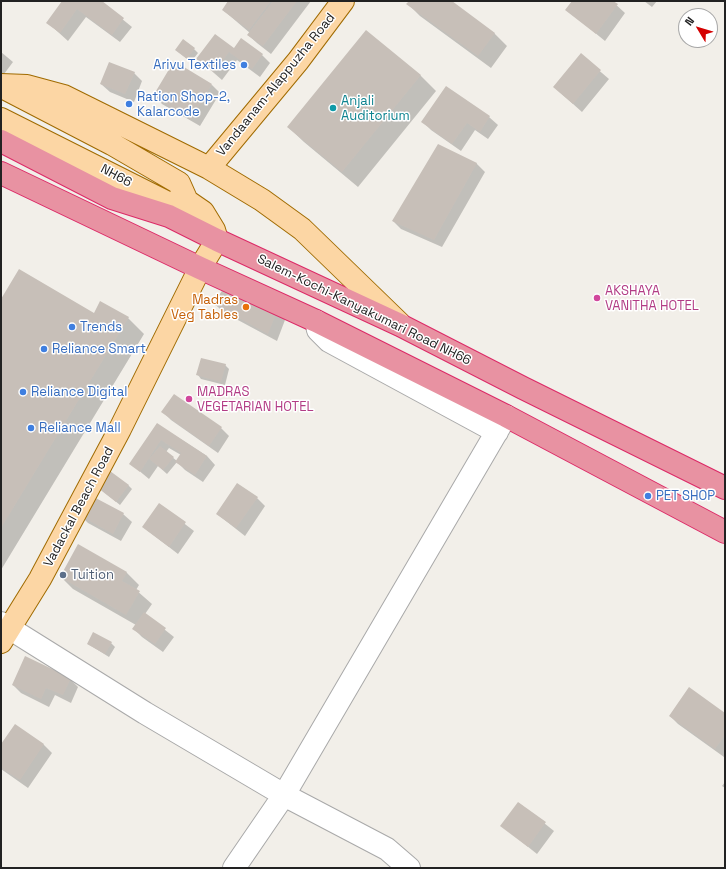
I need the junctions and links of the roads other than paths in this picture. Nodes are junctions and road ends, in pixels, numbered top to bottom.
1 (343, 1) edge
2 (1, 86) edge
3 (1, 118) edge
4 (1, 140) edge
5 (209, 168) junction
6 (1, 173) edge
7 (187, 201) junction
8 (217, 240) junction
9 (200, 268) junction
10 (400, 325) junction
11 (501, 424) junction
12 (724, 485) edge
13 (725, 532) edge
14 (4, 632) edge
15 (284, 795) junction
16 (234, 868) edge
17 (409, 868) edge

1 - 5 main road, Vandaanam-Alappuzha Road
2 - 5 main road
2 - 7 main road
3 - 7 main road, NH66
4 - 8 highway, Salem-Kochi-Kanyakumari Road NH66 / NH66
5 - 10 main road
6 - 9 highway
7 - 8 main road
8 - 9 main road, Vadackal Beach Road
8 - 10 highway, Salem-Kochi-Kanyakumari Road NH66 / NH66
9 - 11 highway
9 - 14 main road, Vadackal Beach Road
10 - 12 highway, Salem-Kochi-Kanyakumari Road NH66 / NH66
11 - 13 highway
11 - 15 street
14 - 15 street
15 - 16 street
15 - 17 street

